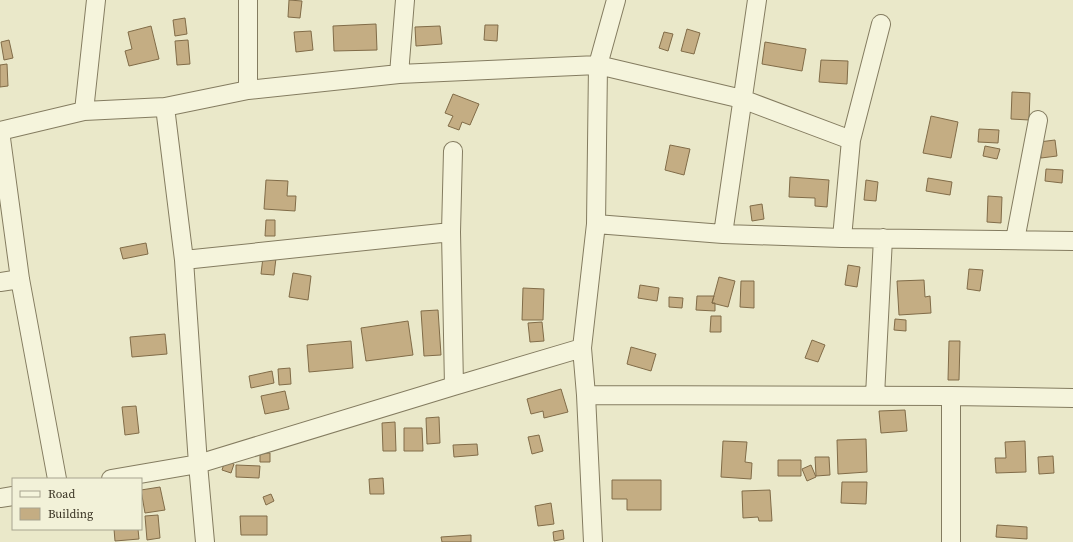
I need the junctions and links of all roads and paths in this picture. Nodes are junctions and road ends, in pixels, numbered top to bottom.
1 (96, 0) edge
2 (248, 0) edge
3 (405, 0) edge
4 (616, 0) edge
5 (757, 0) edge
6 (881, 24) dead end
7 (598, 65) junction
8 (399, 74) junction
9 (248, 90) junction
10 (742, 99) junction
11 (165, 107) junction
12 (84, 111) junction
13 (1038, 120) dead end
14 (851, 140) junction
15 (453, 151) dead end
16 (596, 224) junction
17 (451, 232) junction
18 (723, 234) junction
19 (842, 238) junction
20 (883, 238) junction
21 (1015, 240) junction
22 (1073, 241) edge
23 (184, 260) junction
24 (20, 279) junction
25 (0, 282) edge
26 (582, 348) junction
27 (454, 386) junction
28 (586, 395) junction
29 (875, 396) junction
30 (950, 396) junction
31 (1073, 398) edge
32 (198, 464) junction
33 (57, 478) edge
34 (117, 478) edge
35 (12, 496) edge
36 (0, 498) edge
37 (205, 542) edge
38 (593, 542) edge
39 (951, 542) edge

1 - 12 street
2 - 9 street
3 - 8 street
4 - 7 street
5 - 10 street
6 - 14 street
7 - 8 street
7 - 10 street
7 - 16 street
8 - 9 street
9 - 11 street
10 - 14 street
10 - 18 street
11 - 12 street
11 - 23 street
12 - 24 street
13 - 21 street
14 - 19 street
15 - 17 street
16 - 18 street
16 - 26 street
17 - 23 street
17 - 27 street
18 - 19 street
19 - 20 street
20 - 21 street
20 - 29 street
21 - 22 street
23 - 32 street
24 - 25 street
24 - 33 street
26 - 27 street
26 - 28 street
27 - 32 street
28 - 29 street
28 - 38 street
29 - 30 street
30 - 31 street
30 - 39 street
32 - 34 street
32 - 37 street
35 - 36 street

